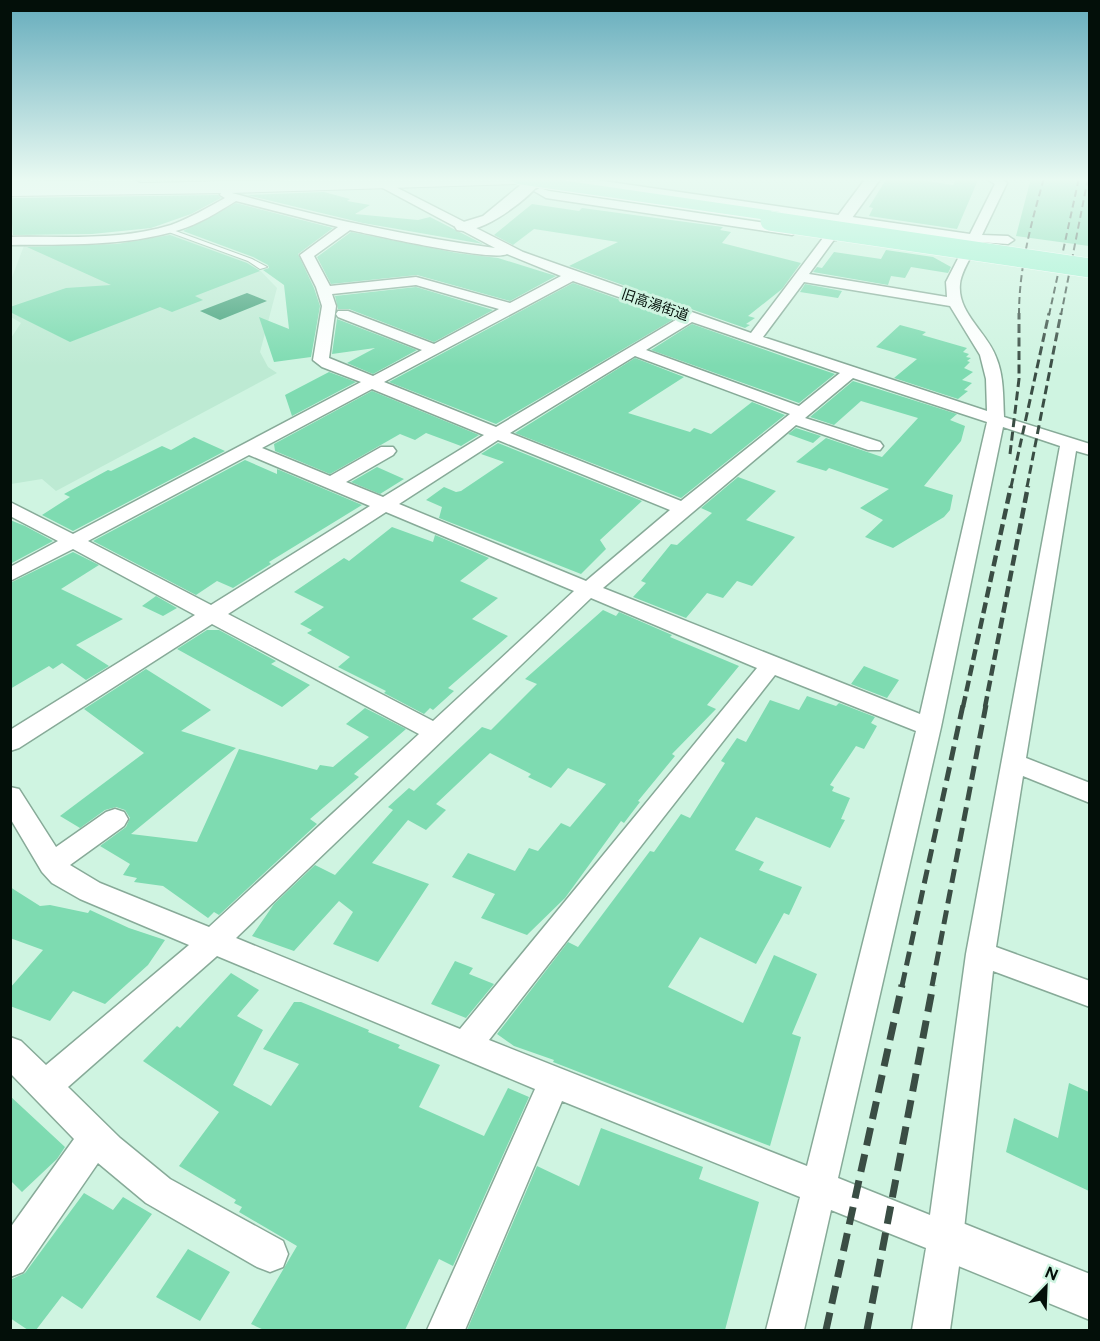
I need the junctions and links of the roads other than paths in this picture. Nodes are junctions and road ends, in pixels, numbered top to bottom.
1 (10, 241) edge
2 (50, 241) edge
3 (197, 241) edge
4 (327, 241) edge
5 (428, 241) edge
6 (490, 241) edge
7 (827, 241) edge
8 (855, 241) edge
9 (915, 241) edge
10 (935, 241) edge
11 (973, 241) edge
12 (518, 255) junction
13 (965, 256) junction
14 (1089, 262) edge
15 (263, 267) dead end
16 (1089, 268) edge
17 (572, 276) junction
18 (801, 277) junction
19 (324, 291) junction
20 (956, 303) junction
21 (511, 308) junction
22 (343, 314) dead end
23 (690, 317) junction
24 (754, 339) junction
25 (434, 348) junction
26 (632, 350) junction
27 (851, 372) junction
28 (372, 382) junction
29 (797, 416) junction
30 (996, 419) junction
31 (498, 433) junction
32 (1069, 443) junction
33 (874, 446) dead end
34 (247, 448) junction
35 (1089, 450) edge
36 (387, 451) dead end
37 (331, 483) junction
38 (384, 505) junction
39 (10, 508) edge
40 (683, 509) junction
41 (74, 542) junction
42 (10, 575) edge
43 (589, 589) junction
44 (213, 614) junction
45 (771, 665) junction
46 (929, 727) junction
47 (436, 732) junction
48 (10, 741) edge
49 (1013, 762) junction
50 (1089, 794) edge
51 (10, 796) edge
52 (115, 819) dead end
53 (52, 864) junction
54 (212, 943) junction
55 (980, 954) junction
56 (1089, 994) edge
57 (466, 1045) junction
58 (10, 1051) edge
59 (554, 1082) junction
60 (45, 1086) junction
61 (96, 1137) junction
62 (819, 1186) junction
63 (945, 1238) junction
64 (270, 1254) dead end
65 (10, 1259) edge
66 (1089, 1298) edge
67 (446, 1330) edge
68 (785, 1330) edge
69 (931, 1330) edge

1 - 2 street
3 - 15 lane
4 - 19 street
5 - 12 street
6 - 12 street, 旧高湯街道
7 - 18 street
8 - 13 street
9 - 16 main road, bridge
10 - 14 main road
11 - 13 street
12 - 17 street, 旧高湯街道
13 - 20 street
17 - 21 street
17 - 23 street, 旧高湯街道
18 - 20 street
18 - 24 street
19 - 21 street
19 - 28 street
20 - 30 street
21 - 25 street
22 - 25 street
23 - 24 street, 旧高湯街道
23 - 26 street
24 - 27 street, 旧高湯街道
25 - 28 street
26 - 29 street
26 - 31 street
27 - 29 street
27 - 30 street, 旧高湯街道
28 - 31 street
28 - 34 street
29 - 33 street
29 - 40 street
30 - 32 street, 旧高湯街道
30 - 46 street
31 - 38 street
31 - 40 street
32 - 35 street, 旧高湯街道
32 - 49 street
34 - 37 street
34 - 41 street
36 - 37 street
37 - 38 street
38 - 43 street
38 - 44 street
39 - 41 street
40 - 43 street
41 - 42 street
41 - 44 street
43 - 45 street
43 - 47 street
44 - 47 street
44 - 48 street
45 - 46 street
45 - 57 street
46 - 62 street
47 - 54 street
49 - 50 street
49 - 55 street
51 - 53 street
52 - 53 street
53 - 54 street
54 - 57 street
54 - 60 street
55 - 56 street
55 - 63 street
57 - 59 street
58 - 60 street
59 - 62 street
59 - 67 street
60 - 61 street
61 - 64 street
61 - 65 street
62 - 63 street
62 - 68 street
63 - 66 street
63 - 69 street

